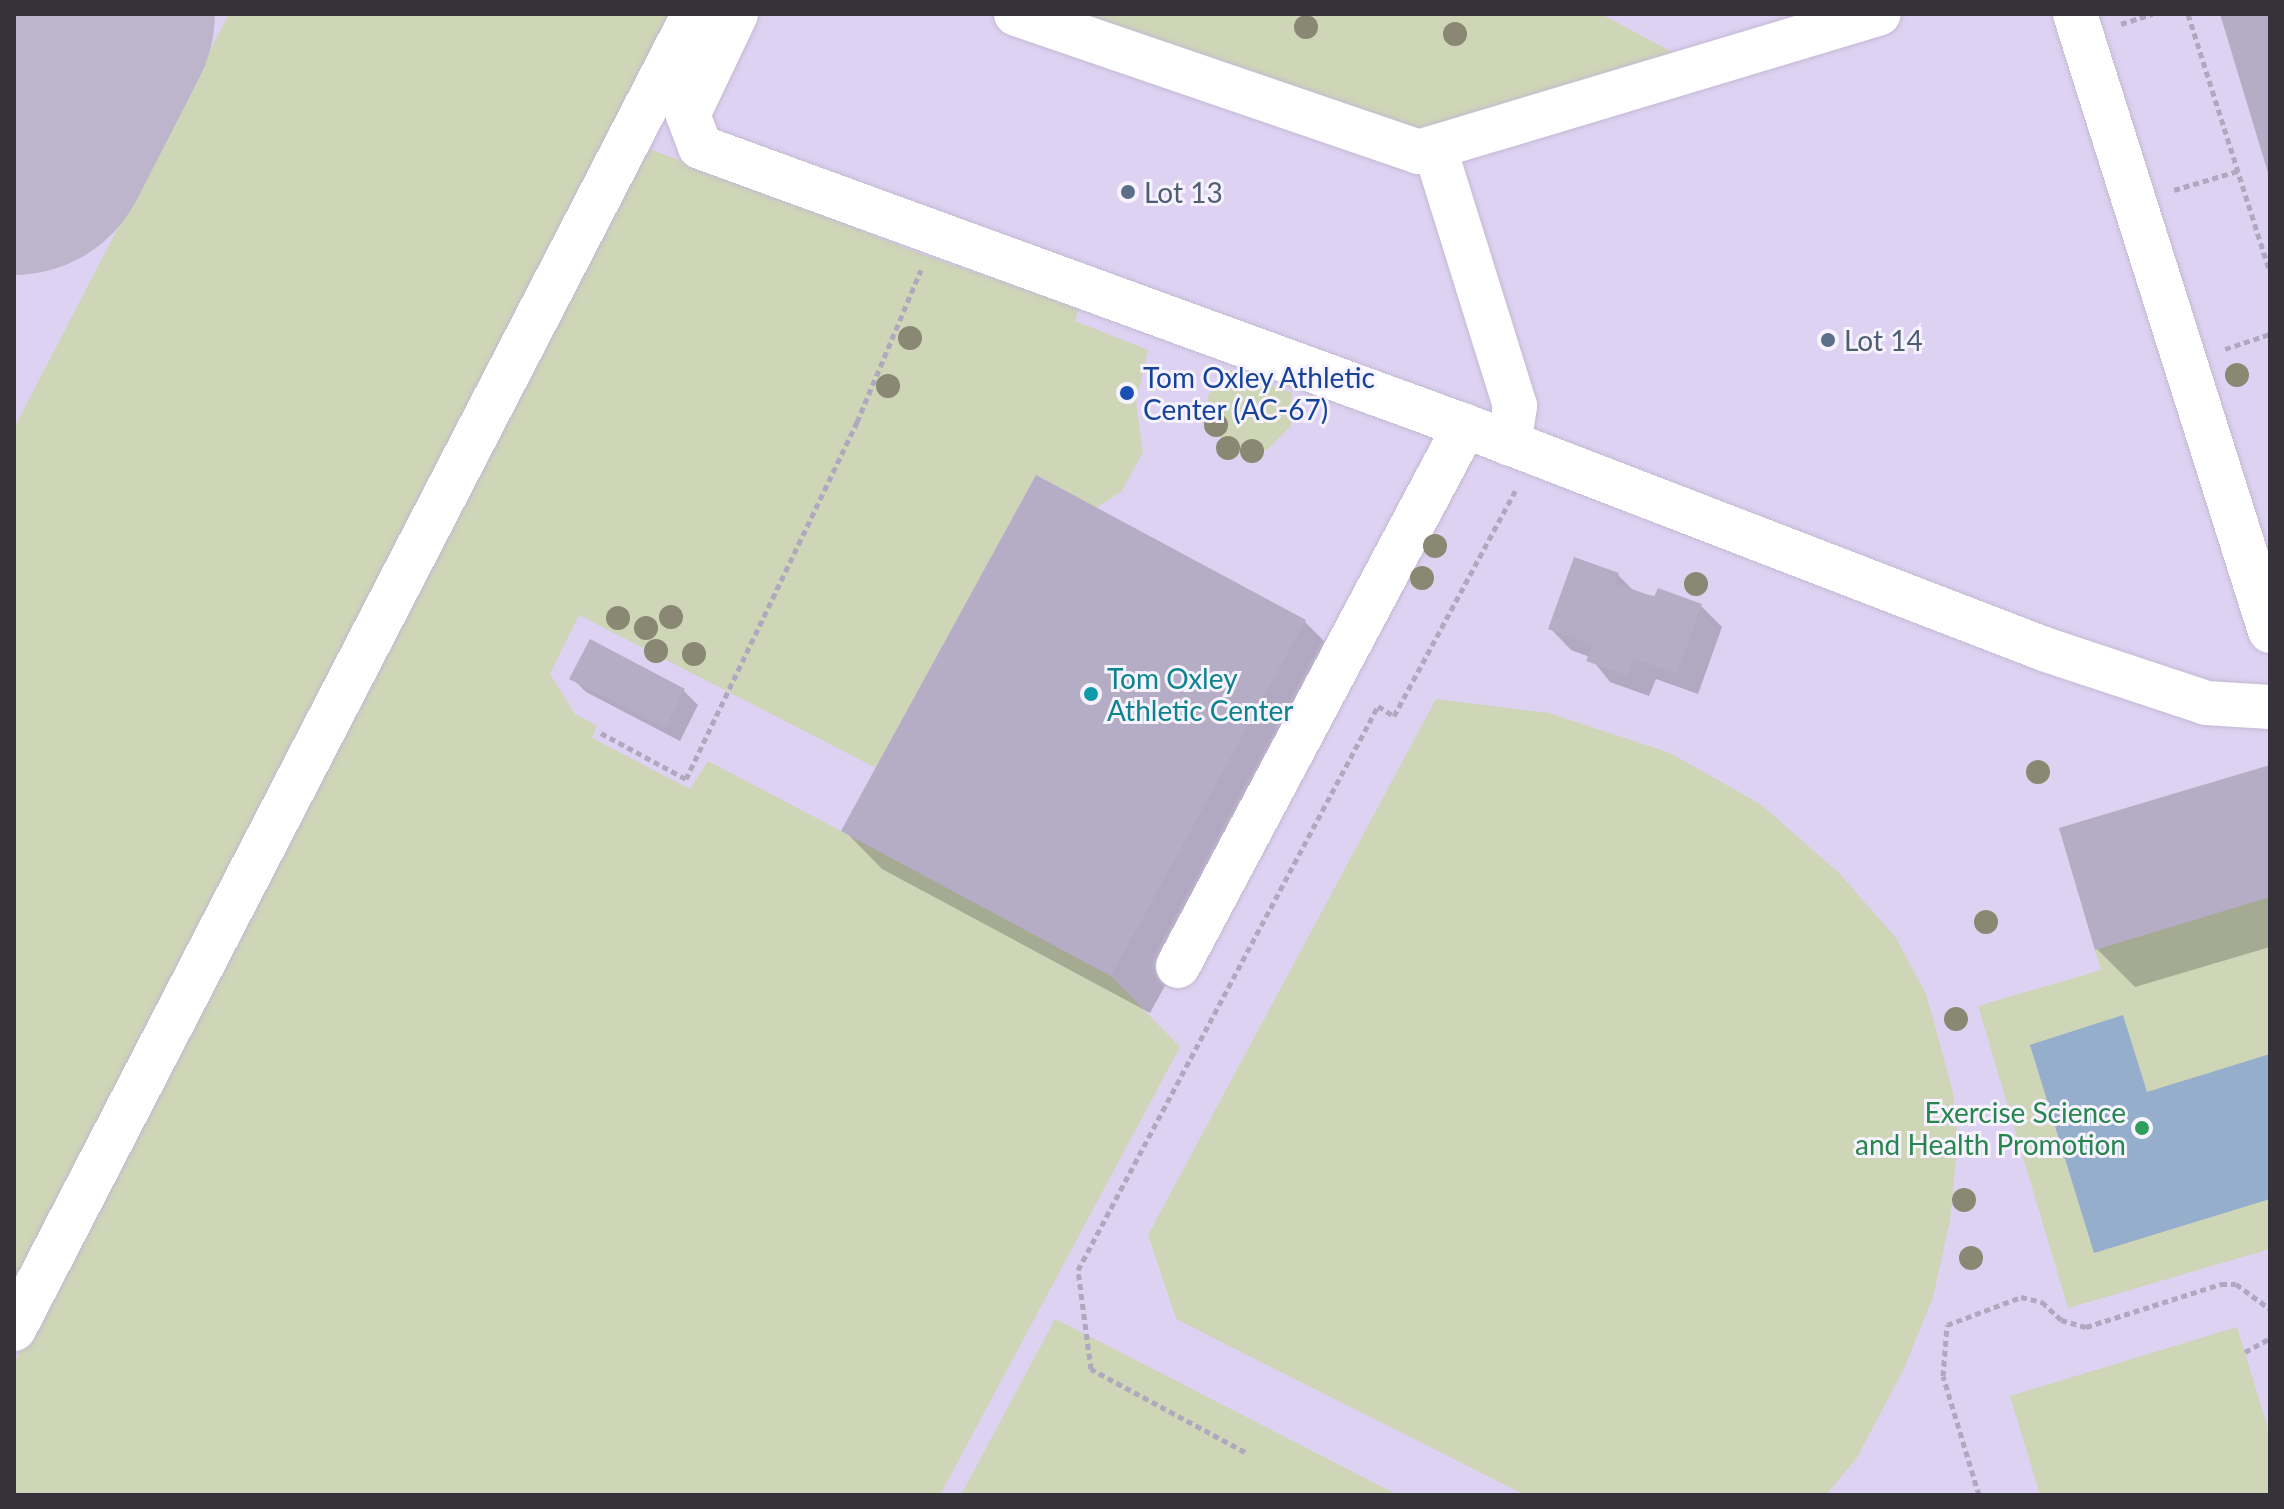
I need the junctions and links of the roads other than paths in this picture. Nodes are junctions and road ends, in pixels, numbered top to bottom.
1 (694, 14) edge
2 (736, 14) edge
3 (1016, 14) edge
4 (1879, 14) edge
5 (2075, 14) edge
6 (1435, 149) junction
7 (1465, 426) junction
8 (1520, 448) junction
9 (2270, 631) edge
10 (2270, 707) edge
11 (1178, 966) dead end
12 (14, 1329) edge

1 - 12 lane
2 - 7 lane
3 - 6 lane
4 - 6 lane
5 - 9 lane
6 - 8 lane
7 - 8 lane
7 - 11 lane
8 - 10 lane

